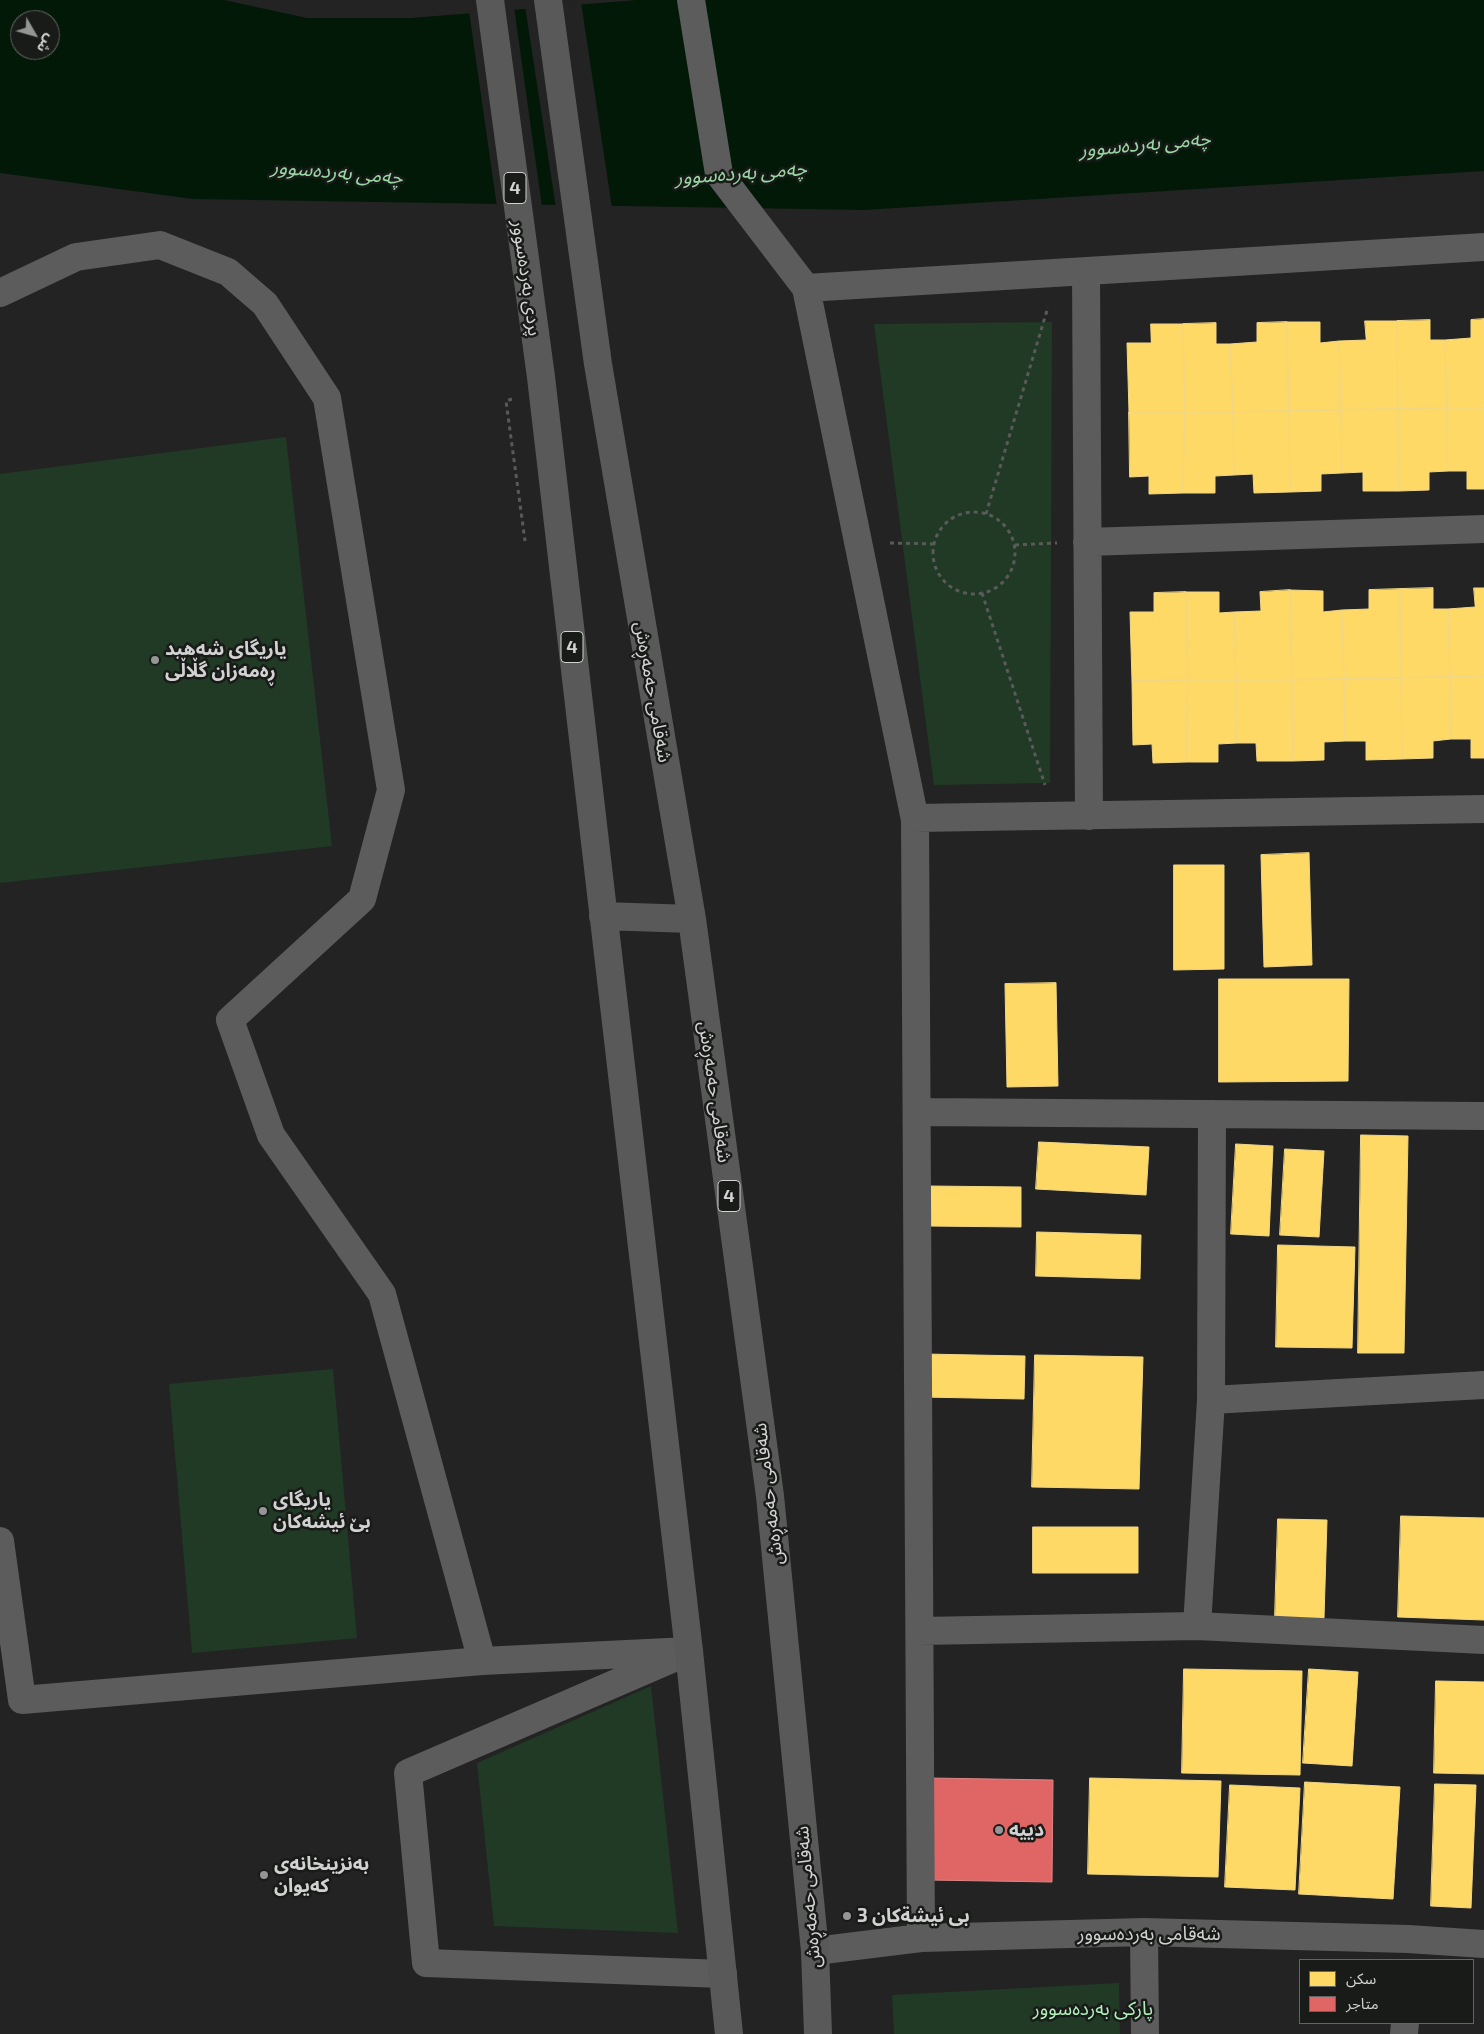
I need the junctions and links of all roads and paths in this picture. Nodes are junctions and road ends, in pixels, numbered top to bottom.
1 (490, 0) edge
2 (548, 0) edge
3 (691, 0) edge
4 (1484, 247) edge
5 (1086, 272) junction
6 (1058, 273) junction
7 (806, 288) junction
8 (0, 293) edge
9 (986, 514) junction
10 (1484, 529) edge
11 (1087, 542) junction
12 (857, 543) junction
13 (935, 544) junction
14 (1015, 545) junction
15 (982, 593) junction
16 (1484, 809) edge
17 (1055, 816) junction
18 (1089, 816) junction
19 (915, 818) junction
20 (603, 916) junction
21 (692, 919) junction
22 (918, 1112) junction
23 (1212, 1114) junction
24 (1484, 1116) edge
25 (1484, 1385) edge
26 (1211, 1400) junction
27 (0, 1541) edge
28 (1197, 1626) junction
29 (920, 1631) junction
30 (1484, 1640) edge
31 (689, 1651) junction
32 (482, 1662) junction
33 (1144, 1932) junction
34 (921, 1938) junction
35 (1484, 1944) edge
36 (1408, 1950) edge
37 (815, 1951) junction
38 (723, 1974) junction
39 (729, 2034) edge
40 (818, 2034) edge
41 (1145, 2034) edge

1 - 20 highway, پردی بەردەسوور / 4
2 - 21 highway, شەقامی حەمەڕەش / 4
3 - 7 street
4 - 5 street
5 - 6 street
5 - 11 street
6 - 7 street
6 - 9 path
7 - 12 street
8 - 32 street
9 - 13 path
9 - 14 path
10 - 11 street
11 - 14 path
11 - 18 street
12 - 13 path
12 - 19 street
13 - 15 path
14 - 15 path
15 - 17 path
16 - 18 street
17 - 18 street
17 - 19 street
19 - 22 street
20 - 21 highway
20 - 31 highway, 4
21 - 37 highway, شەقامی حەمەڕەش / 4
22 - 23 street
22 - 29 street
23 - 24 street
23 - 26 street
25 - 26 street
26 - 28 street
27 - 32 street
28 - 29 street
28 - 30 street
29 - 34 street
31 - 32 street
31 - 38 highway, 4
31 - 38 street
33 - 34 street, شەقامی بەردەسوور
33 - 36 street, شەقامی بەردەسوور
33 - 41 street
34 - 37 street, شەقامی بەردەسوور
35 - 36 street, شەقامی بەردەسوور
37 - 40 highway, شەقامی حەمەڕەش / 4
38 - 39 highway, 4

